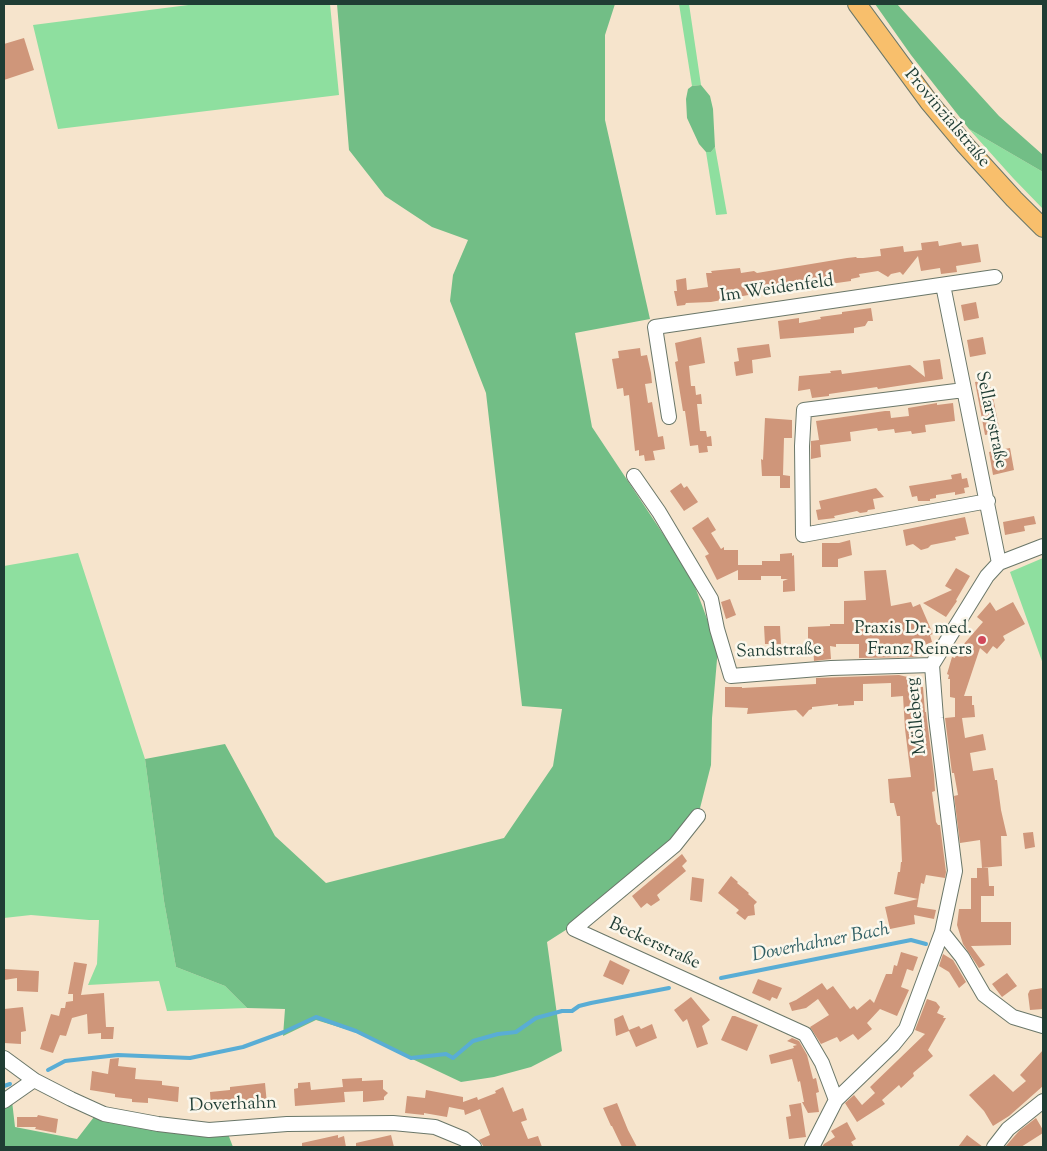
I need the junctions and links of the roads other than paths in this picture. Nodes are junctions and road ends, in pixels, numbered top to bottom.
1 (857, 4) edge
2 (1043, 228) edge
3 (995, 277) dead end
4 (943, 285) junction
5 (964, 390) junction
6 (669, 417) dead end
7 (634, 476) dead end
8 (988, 501) junction
9 (1043, 546) edge
10 (999, 563) junction
11 (932, 665) junction
12 (698, 816) dead end
13 (942, 932) junction
14 (1043, 1026) edge
15 (4, 1058) edge
16 (34, 1080) junction
17 (836, 1100) junction
18 (4, 1101) edge
19 (1043, 1101) edge
20 (474, 1147) edge
21 (812, 1147) edge
22 (994, 1147) edge

1 - 2 main road, Provinzialstraße
3 - 4 street, Im Weidenfeld
4 - 5 street, Sellarystraße
4 - 6 street, Im Weidenfeld
5 - 8 street, Sellarystraße
5 - 8 street
7 - 11 street, Sandstraße
8 - 10 street, Sellarystraße
9 - 10 street, Mölleberg
10 - 11 street, Mölleberg
11 - 13 street, Mölleberg
12 - 17 street, Beckerstraße
13 - 14 street
13 - 17 street, Mölleberg
15 - 16 street, Doverhahn
16 - 18 street
16 - 20 street, Doverhahn
17 - 21 street, Mölleberg
19 - 22 street

